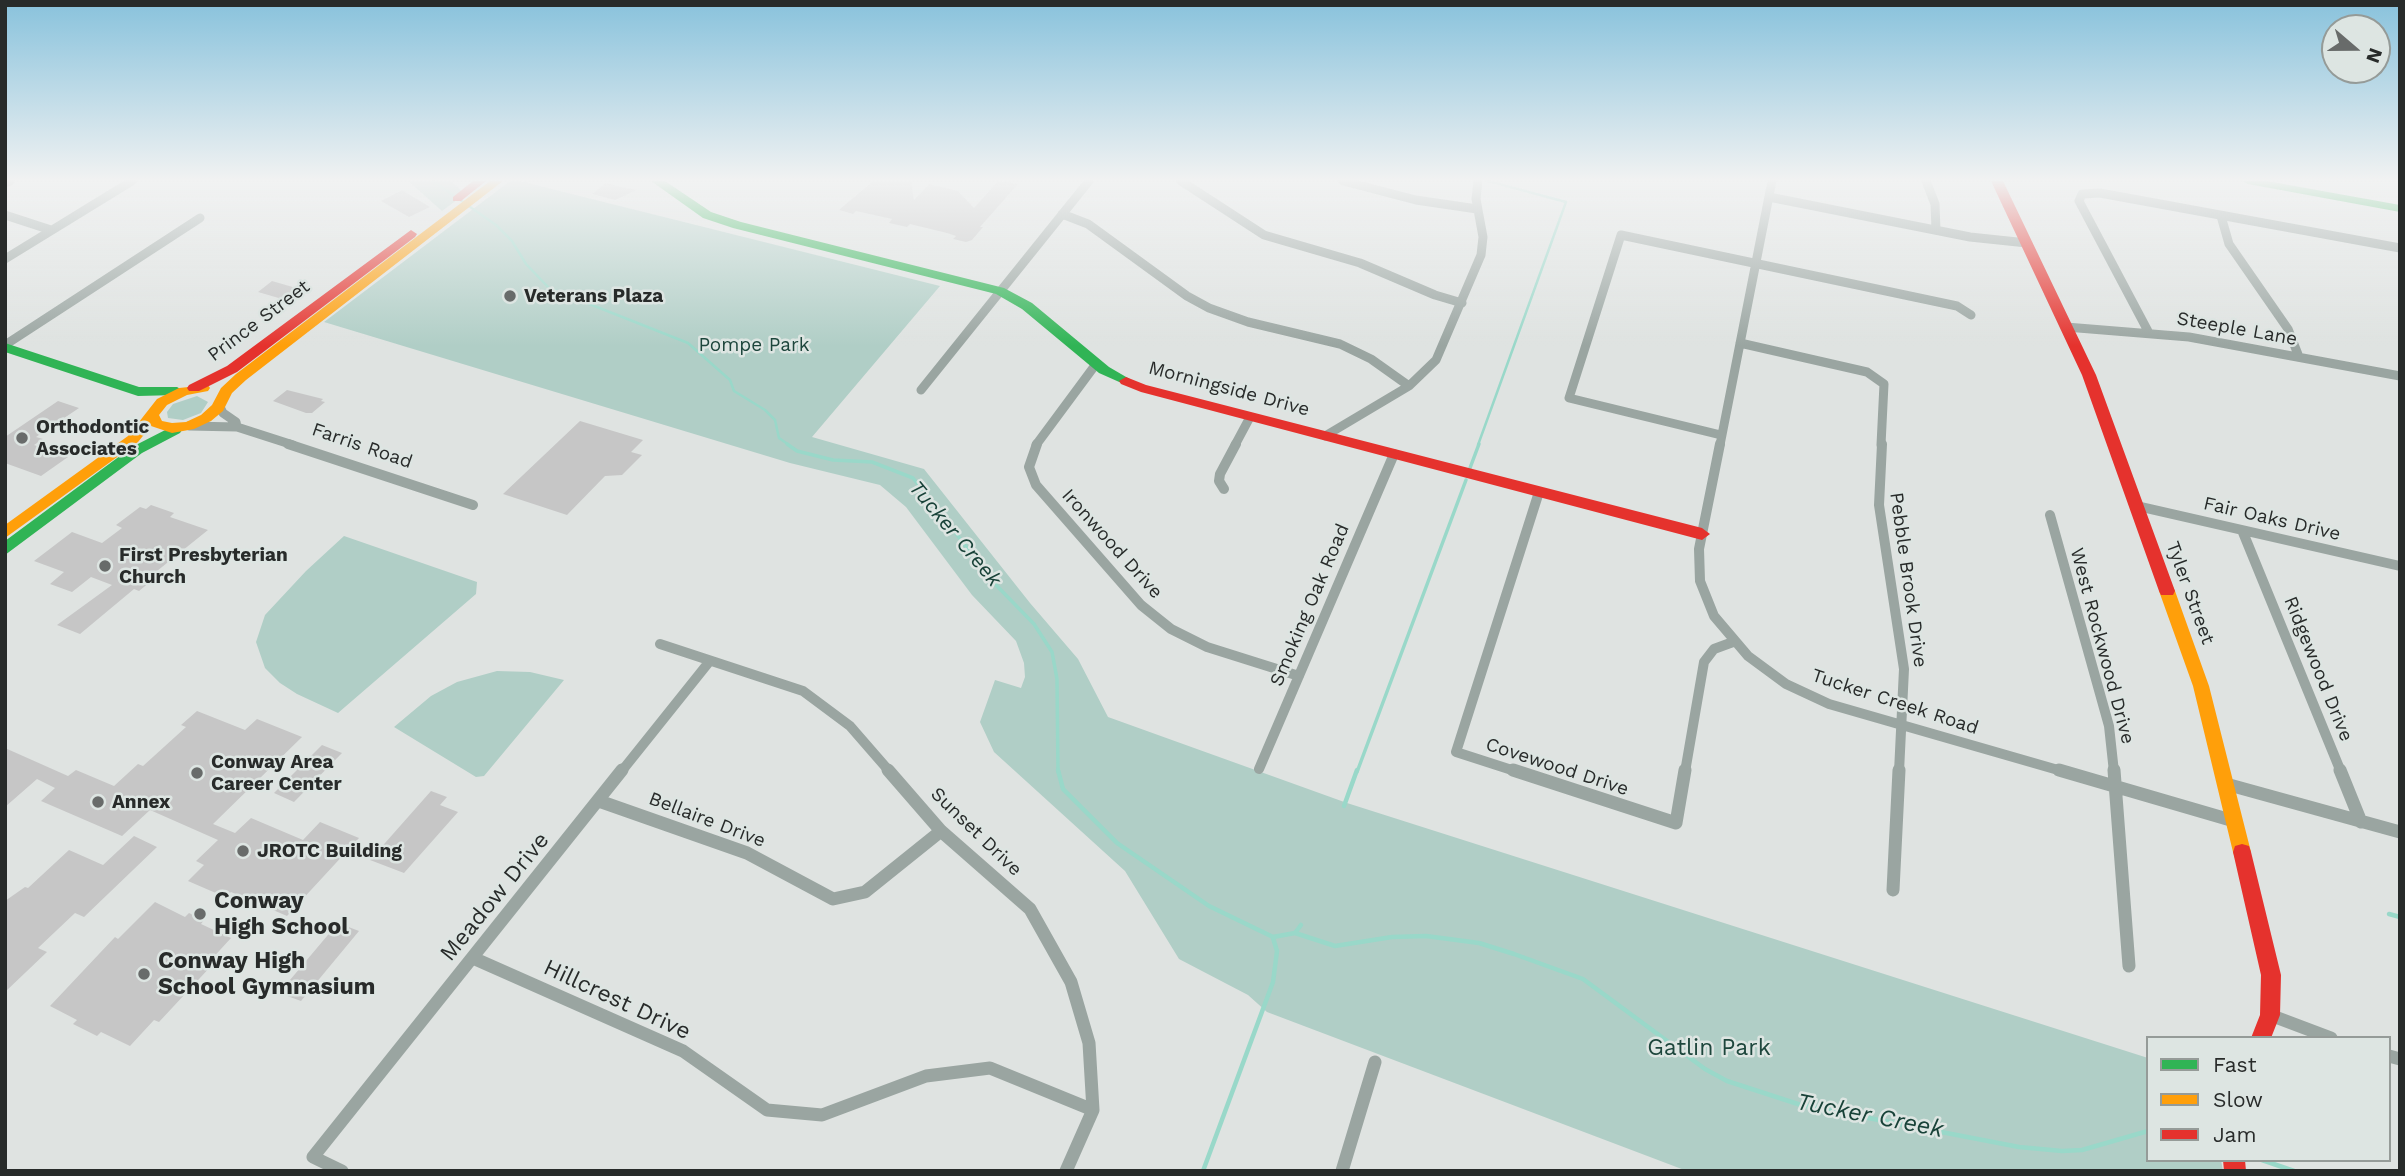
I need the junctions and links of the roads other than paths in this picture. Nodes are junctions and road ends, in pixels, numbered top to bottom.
1 (42, 236) edge
2 (173, 236) edge
3 (417, 236) edge
4 (419, 236) edge
5 (782, 236) edge
6 (1044, 236) edge
7 (1104, 236) edge
8 (1266, 236) edge
9 (1481, 236) edge
10 (1621, 236) edge
11 (1625, 236) edge
12 (1761, 236) edge
13 (1967, 236) edge
14 (2024, 236) edge
15 (2097, 236) edge
16 (2227, 236) edge
17 (2332, 236) edge
18 (2027, 243) junction
19 (2400, 248) edge
20 (5, 259) edge
21 (1756, 263) junction
22 (1000, 291) junction
23 (1462, 303) junction
24 (1971, 315) dead end
25 (2066, 327) junction
26 (2149, 333) junction
27 (1740, 343) junction
28 (5, 346) edge
29 (2299, 357) junction
30 (1096, 364) junction
31 (2400, 376) edge
32 (1409, 386) junction
33 (189, 390) junction
34 (921, 390) dead end
35 (138, 392) junction
36 (220, 402) junction
37 (153, 414) junction
38 (1250, 417) junction
39 (185, 427) junction
40 (237, 427) junction
41 (1721, 435) junction
42 (1325, 436) junction
43 (1394, 454) junction
44 (1224, 489) dead end
45 (1539, 492) junction
46 (473, 505) dead end
47 (2137, 506) junction
48 (38, 509) junction
49 (2050, 515) dead end
50 (2242, 530) junction
51 (5, 533) edge
52 (1702, 534) junction
53 (5, 540) edge
54 (5, 549) edge
55 (2400, 566) edge
56 (1733, 642) junction
57 (660, 644) dead end
58 (709, 662) junction
59 (1299, 676) junction
60 (1902, 725) junction
61 (1259, 769) dead end
62 (2226, 784) junction
63 (2116, 787) junction
64 (599, 801) junction
65 (2234, 821) junction
66 (2361, 821) junction
67 (941, 831) junction
68 (2400, 832) edge
69 (1893, 890) dead end
70 (473, 958) junction
71 (2129, 966) dead end
72 (2270, 1015) junction
73 (2262, 1036) edge
74 (2327, 1036) edge
75 (1375, 1062) dead end
76 (1093, 1110) junction
77 (342, 1171) edge
78 (1066, 1171) edge
79 (1342, 1171) edge

1 - 20 street
2 - 28 street
3 - 33 street, Prince Street
4 - 36 street, Prince Street
5 - 22 street, Morningside Drive
6 - 22 street
7 - 32 street
8 - 23 street
9 - 23 street
10 - 41 street
11 - 21 street
12 - 21 street, Tucker Creek Road
13 - 18 street
14 - 18 street, Tyler Street
15 - 26 street
16 - 29 street
17 - 19 street
18 - 25 street, Tyler Street
21 - 24 street
21 - 27 street, Tucker Creek Road
22 - 30 street, Morningside Drive
22 - 34 street
23 - 32 street
25 - 26 street, Steeple Lane
25 - 47 street, Tyler Street
26 - 29 street, Steeple Lane
27 - 41 street, Tucker Creek Road
27 - 60 street, Pebble Brook Drive
28 - 35 street
29 - 31 street, Steeple Lane
30 - 38 street, Morningside Drive
30 - 59 street, Ironwood Drive
32 - 42 street
33 - 35 street
33 - 36 street
33 - 37 street, Prince Street
35 - 37 street
36 - 39 street, Prince Street
36 - 40 street
37 - 39 street
37 - 48 street
38 - 42 street, Morningside Drive
38 - 44 street
39 - 40 street, Farris Road
39 - 54 street
40 - 46 street, Farris Road
41 - 52 street, Tucker Creek Road
42 - 43 street, Morningside Drive
43 - 45 street, Morningside Drive
43 - 59 street, Smoking Oak Road
45 - 52 street, Morningside Drive
45 - 56 street, Covewood Drive
47 - 50 street, Fair Oaks Drive
47 - 62 street, Tyler Street
48 - 51 street
48 - 53 street
49 - 63 street, West Rockwood Drive
50 - 55 street, Fair Oaks Drive
50 - 66 street, Ridgewood Drive
52 - 56 street, Tucker Creek Road
56 - 60 street, Tucker Creek Road
57 - 58 street, Sunset Drive
58 - 64 street, Meadow Drive
58 - 67 street, Sunset Drive
59 - 61 street, Smoking Oak Road
60 - 63 street, Tucker Creek Road
60 - 69 street, Pebble Brook Drive
62 - 65 street, Tyler Street
62 - 66 street
63 - 65 street, Tucker Creek Road
63 - 71 street, West Rockwood Drive
64 - 67 street, Bellaire Drive
64 - 70 street, Meadow Drive
65 - 72 street, Tyler Street
66 - 68 street
67 - 76 street, Sunset Drive
70 - 76 street, Hillcrest Drive
70 - 77 street, Meadow Drive
72 - 73 street, Tyler Street
72 - 74 street
75 - 79 street
76 - 78 street, Sunset Drive

